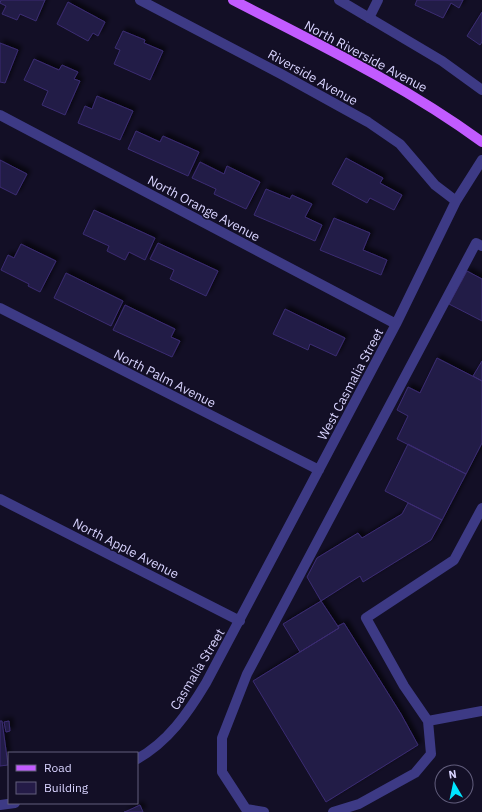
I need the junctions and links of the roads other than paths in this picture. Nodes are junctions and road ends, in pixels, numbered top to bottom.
1 (140, 0) edge
2 (233, 0) edge
3 (339, 0) edge
4 (378, 0) edge
5 (369, 18) junction
6 (482, 90) edge
7 (0, 115) edge
8 (482, 142) edge
9 (482, 160) edge
10 (456, 201) junction
11 (482, 246) edge
12 (0, 308) edge
13 (396, 324) junction
14 (319, 470) junction
15 (0, 499) edge
16 (482, 508) edge
17 (473, 526) junction
18 (482, 531) edge
19 (240, 621) junction
20 (482, 711) edge
21 (428, 722) junction
22 (138, 758) edge
23 (10, 804) edge
24 (0, 806) edge
25 (264, 812) edge
26 (333, 812) edge

1 - 10 street, Riverside Avenue
2 - 8 main road, North Riverside Avenue
3 - 5 street
4 - 5 street
5 - 6 street
7 - 13 street, North Orange Avenue
9 - 10 street, West Casmalia Street
10 - 13 street, West Casmalia Street
11 - 25 street
12 - 14 street, North Palm Avenue
13 - 14 street, West Casmalia Street
14 - 19 street, West Casmalia Street
15 - 19 street, North Apple Avenue
16 - 17 street
17 - 18 street
17 - 21 street
19 - 22 street, Casmalia Street
20 - 21 street
21 - 26 street
23 - 24 street

